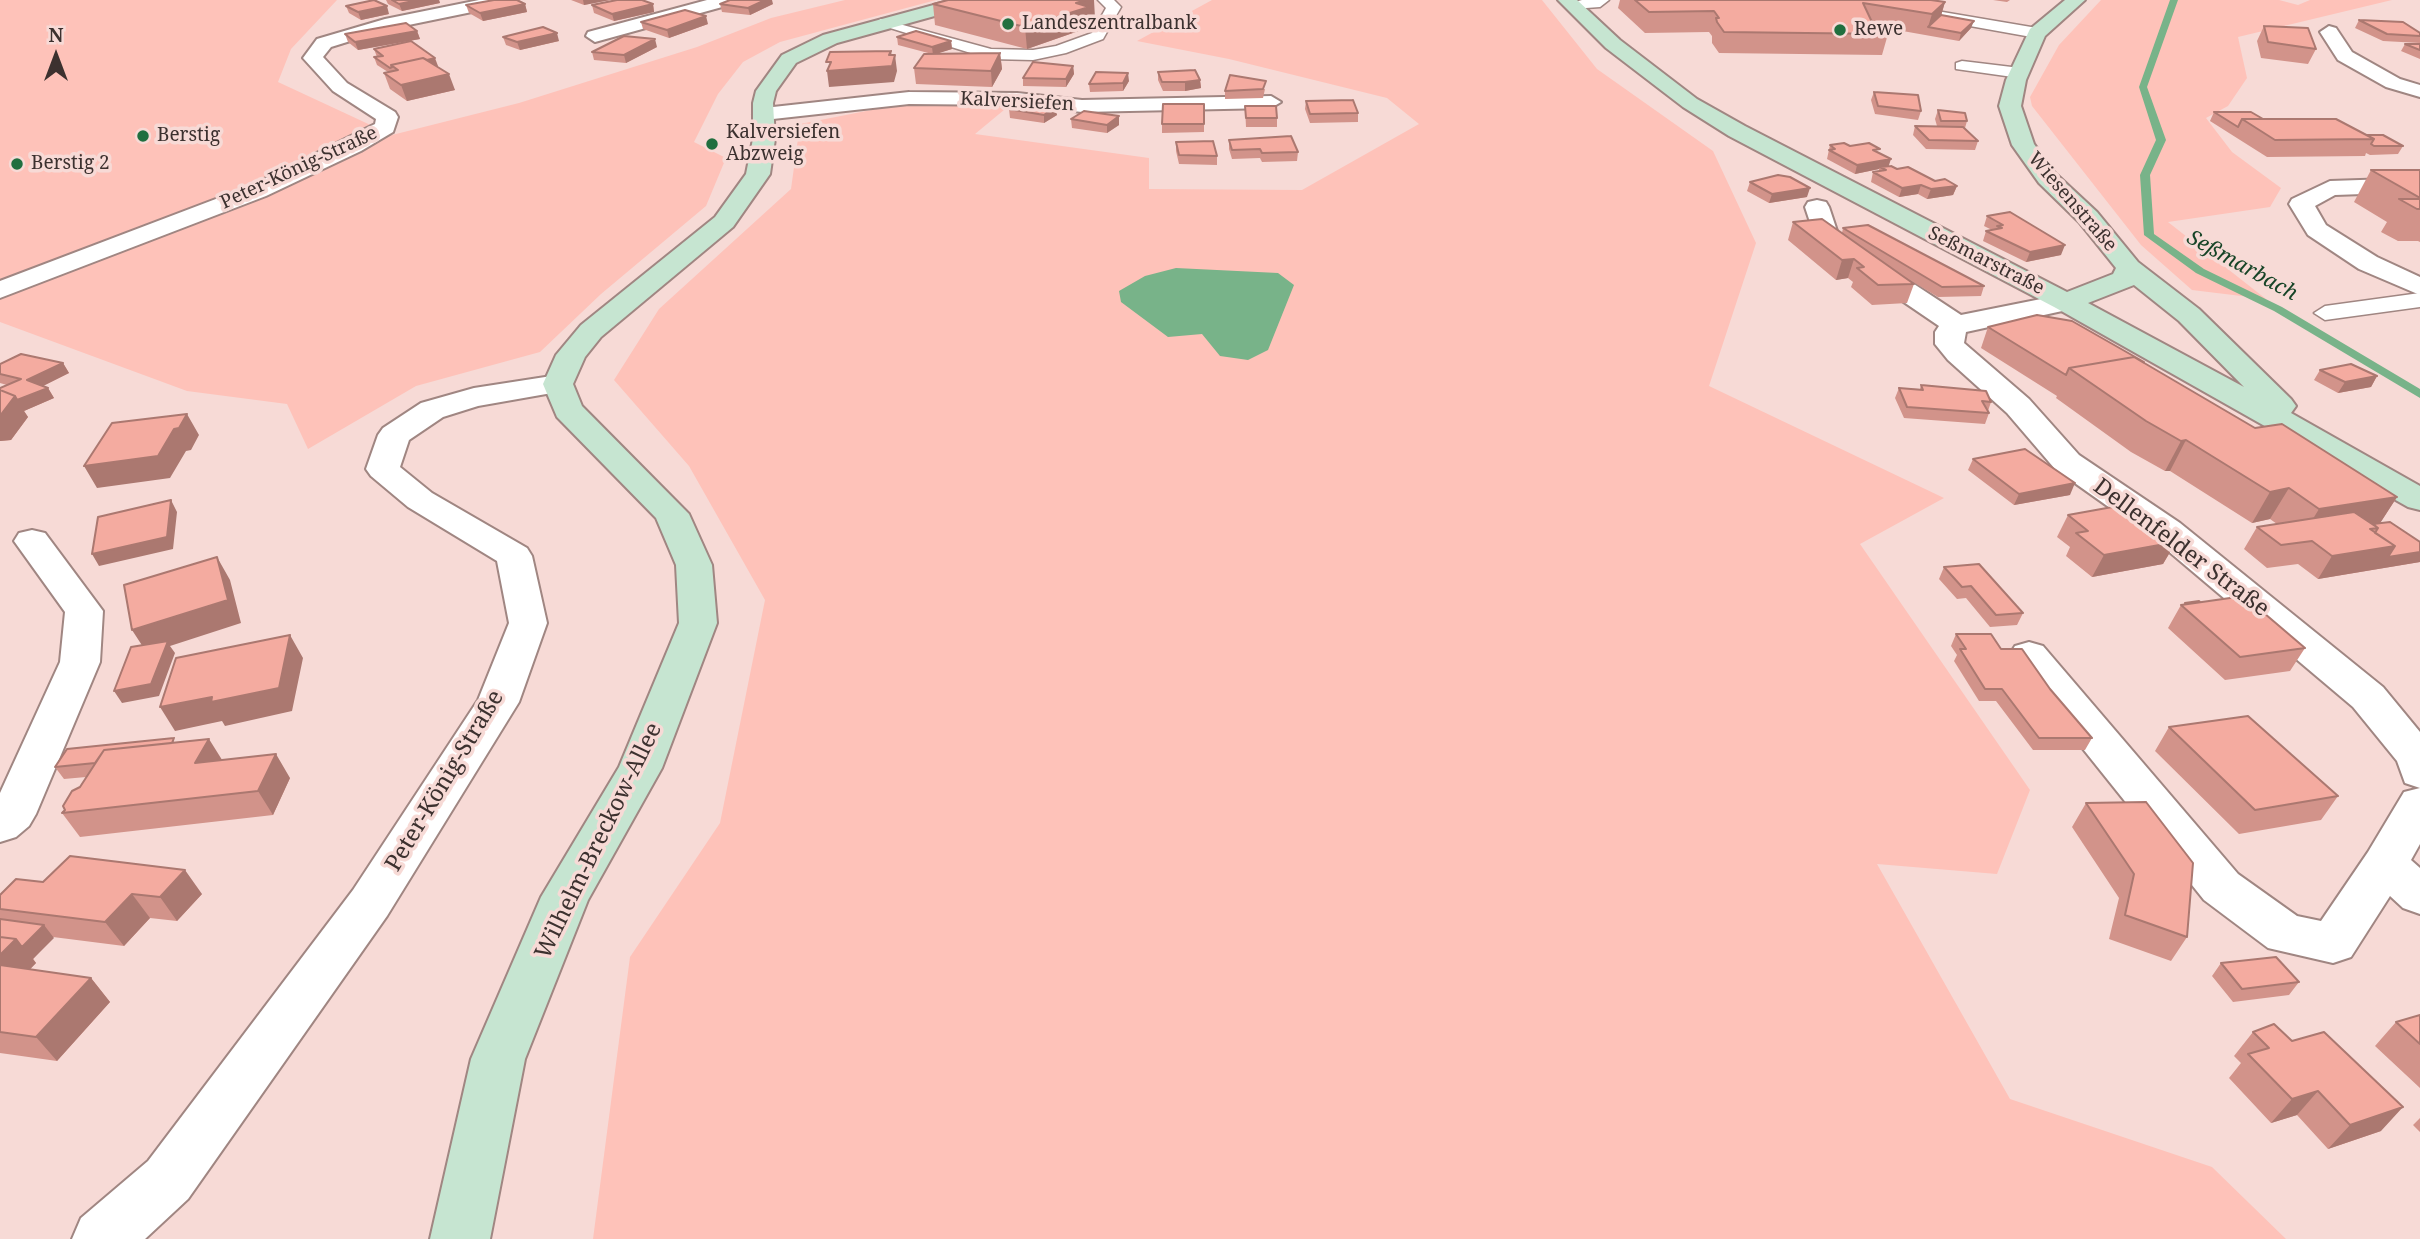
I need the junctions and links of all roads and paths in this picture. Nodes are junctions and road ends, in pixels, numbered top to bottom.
1 (506, 0) edge
2 (727, 0) edge
3 (972, 0) edge
4 (1105, 0) edge
5 (1602, 0) edge
6 (1847, 0) edge
7 (2076, 0) edge
8 (1570, 2) edge
9 (881, 23) junction
10 (2329, 32) dead end
11 (2037, 33) junction
12 (595, 36) dead end
13 (1962, 66) dead end
14 (2020, 73) junction
15 (2420, 91) edge
16 (1271, 102) dead end
17 (764, 114) junction
18 (2420, 185) edge
19 (1817, 208) dead end
20 (2129, 268) junction
21 (2420, 286) edge
22 (0, 290) edge
23 (2420, 300) edge
24 (2066, 302) junction
25 (2325, 313) dead end
26 (1956, 325) junction
27 (558, 384) junction
28 (2305, 433) junction
29 (2420, 500) edge
30 (32, 541) dead end
31 (2029, 655) edge
32 (2420, 772) edge
33 (2420, 804) edge
34 (0, 825) edge
35 (2385, 865) junction
36 (2420, 895) edge
37 (102, 1239) edge
38 (460, 1239) edge

1 - 22 street, Peter-König-Straße
2 - 12 street
3 - 9 street
4 - 9 lane
5 - 8 lane
6 - 11 lane
7 - 11 street, Wiesenstraße
8 - 24 street, Seßmarstraße
9 - 17 street
10 - 15 street
11 - 14 street, Wiesenstraße
13 - 14 lane
14 - 20 street, Wiesenstraße
16 - 17 street, Kalversiefen
17 - 27 street
18 - 21 street
19 - 26 street
20 - 24 street, Wiesenstraße
20 - 28 street
23 - 25 lane
24 - 26 street
24 - 28 street, Seßmarstraße
26 - 32 street, Dellenfelder Straße
27 - 37 street, Peter-König-Straße
27 - 38 street, Wilhelm-Breckow-Allee
28 - 29 street, Seßmarstraße
30 - 34 street
31 - 35 street
33 - 35 street
35 - 36 street

